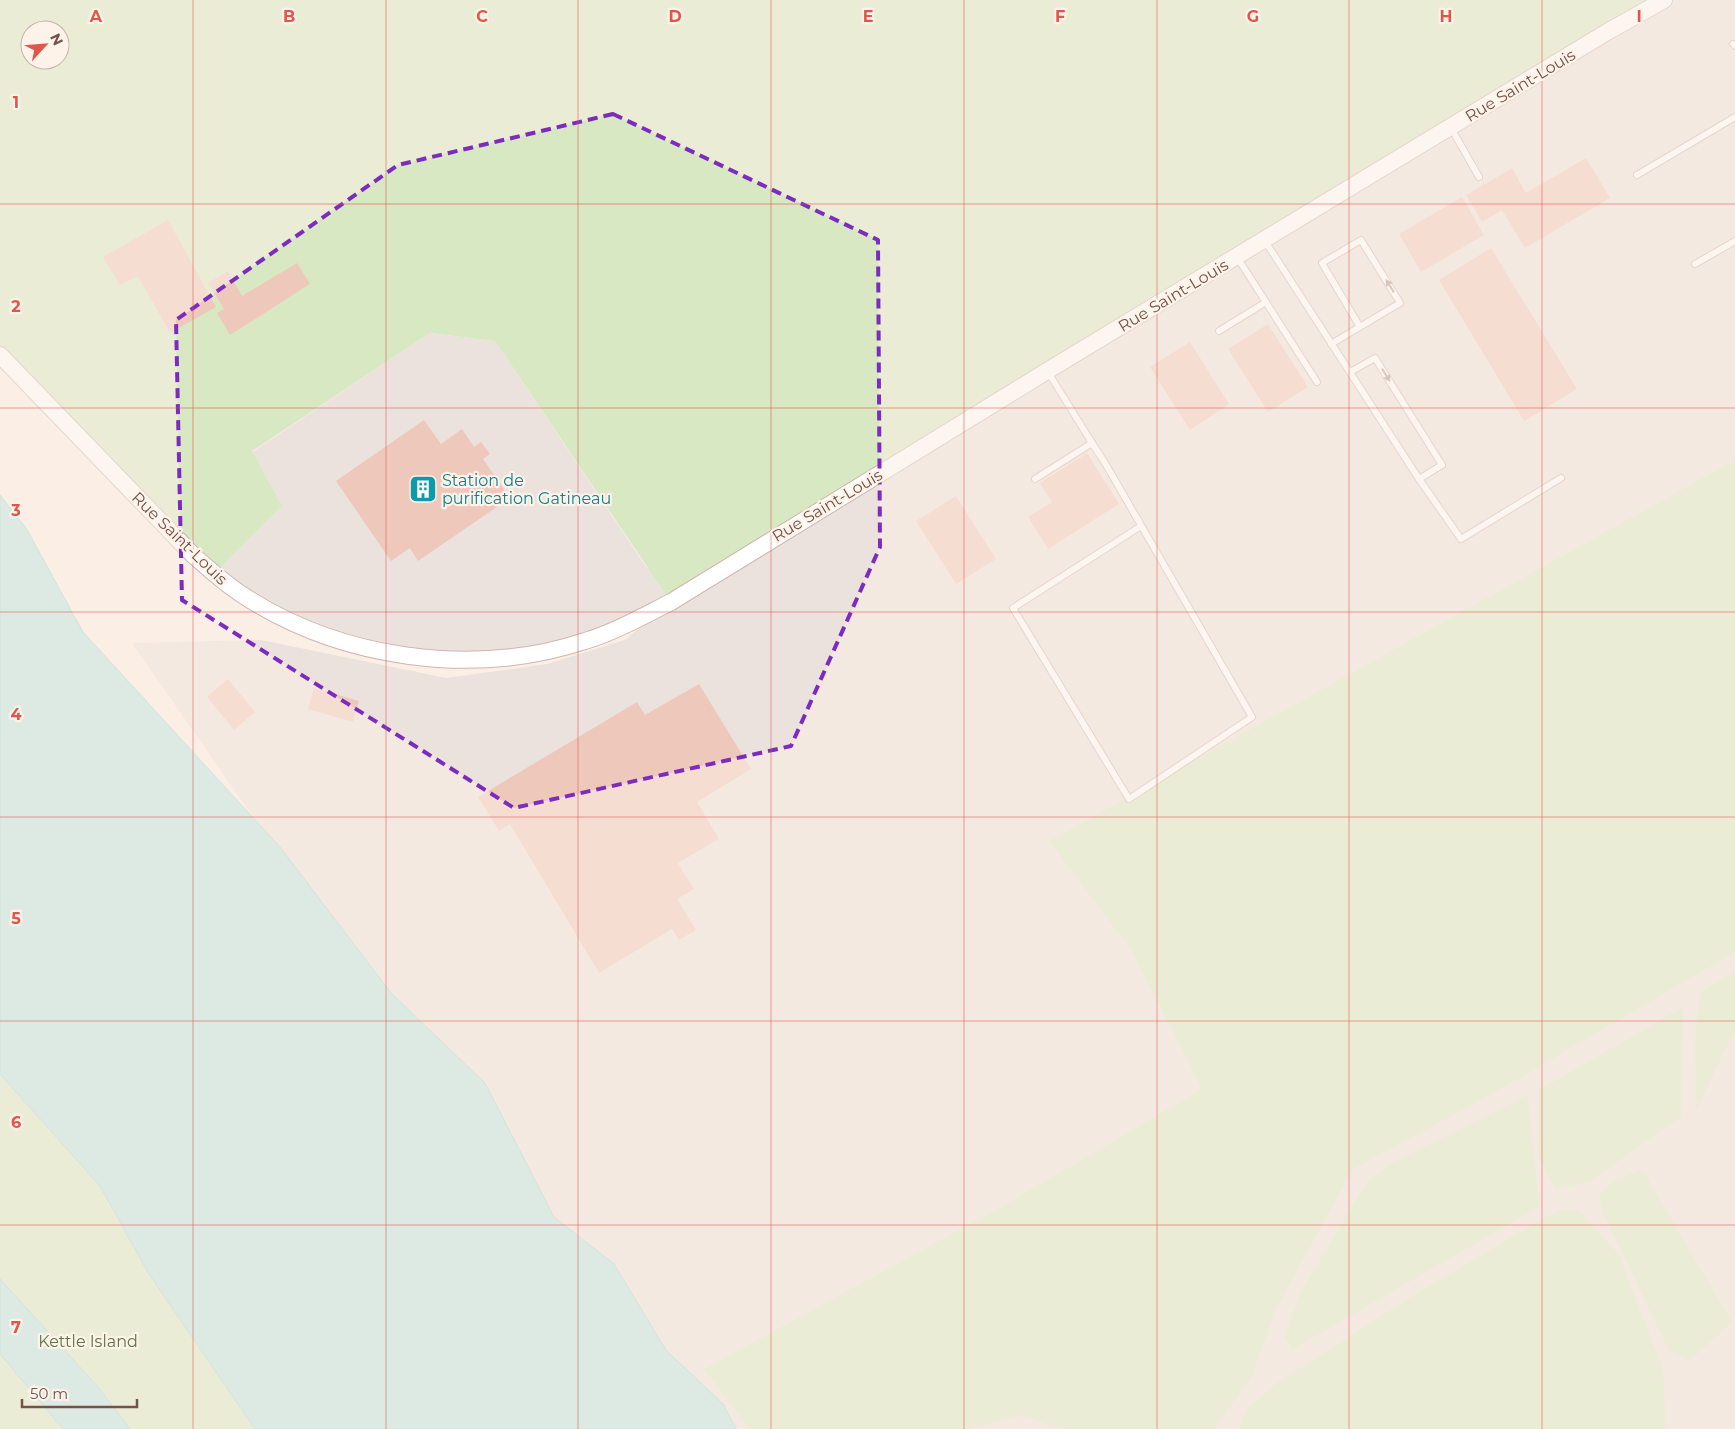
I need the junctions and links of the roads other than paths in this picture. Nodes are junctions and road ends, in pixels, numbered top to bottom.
1 (1664, 0) edge
2 (1735, 117) edge
3 (1450, 127) junction
4 (1637, 175) dead end
5 (1479, 177) dead end
6 (1264, 240) junction
7 (1735, 241) edge
8 (1236, 256) junction
9 (1695, 264) dead end
10 (1266, 302) junction
11 (1360, 327) junction
12 (1219, 331) dead end
13 (1331, 344) junction
14 (0, 355) edge
15 (1047, 371) junction
16 (1350, 372) junction
17 (1317, 382) dead end
18 (1092, 443) junction
19 (1560, 478) dead end
20 (1034, 479) dead end
21 (1419, 479) junction
22 (1141, 526) junction

1 - 3 street, Rue Saint-Louis
2 - 4 lane
3 - 5 lane
3 - 6 street, Rue Saint-Louis
6 - 8 street, Rue Saint-Louis
6 - 13 lane
7 - 9 lane
8 - 10 lane
8 - 15 street, Rue Saint-Louis
10 - 12 lane
10 - 17 lane
11 -> 11 lane
11 - 13 lane
13 - 16 lane
14 - 15 street, Rue Saint-Louis
15 - 18 lane
16 - 21 lane
16 -> 21 lane
18 - 20 lane
18 - 22 lane
19 - 21 lane
22 - 22 lane

